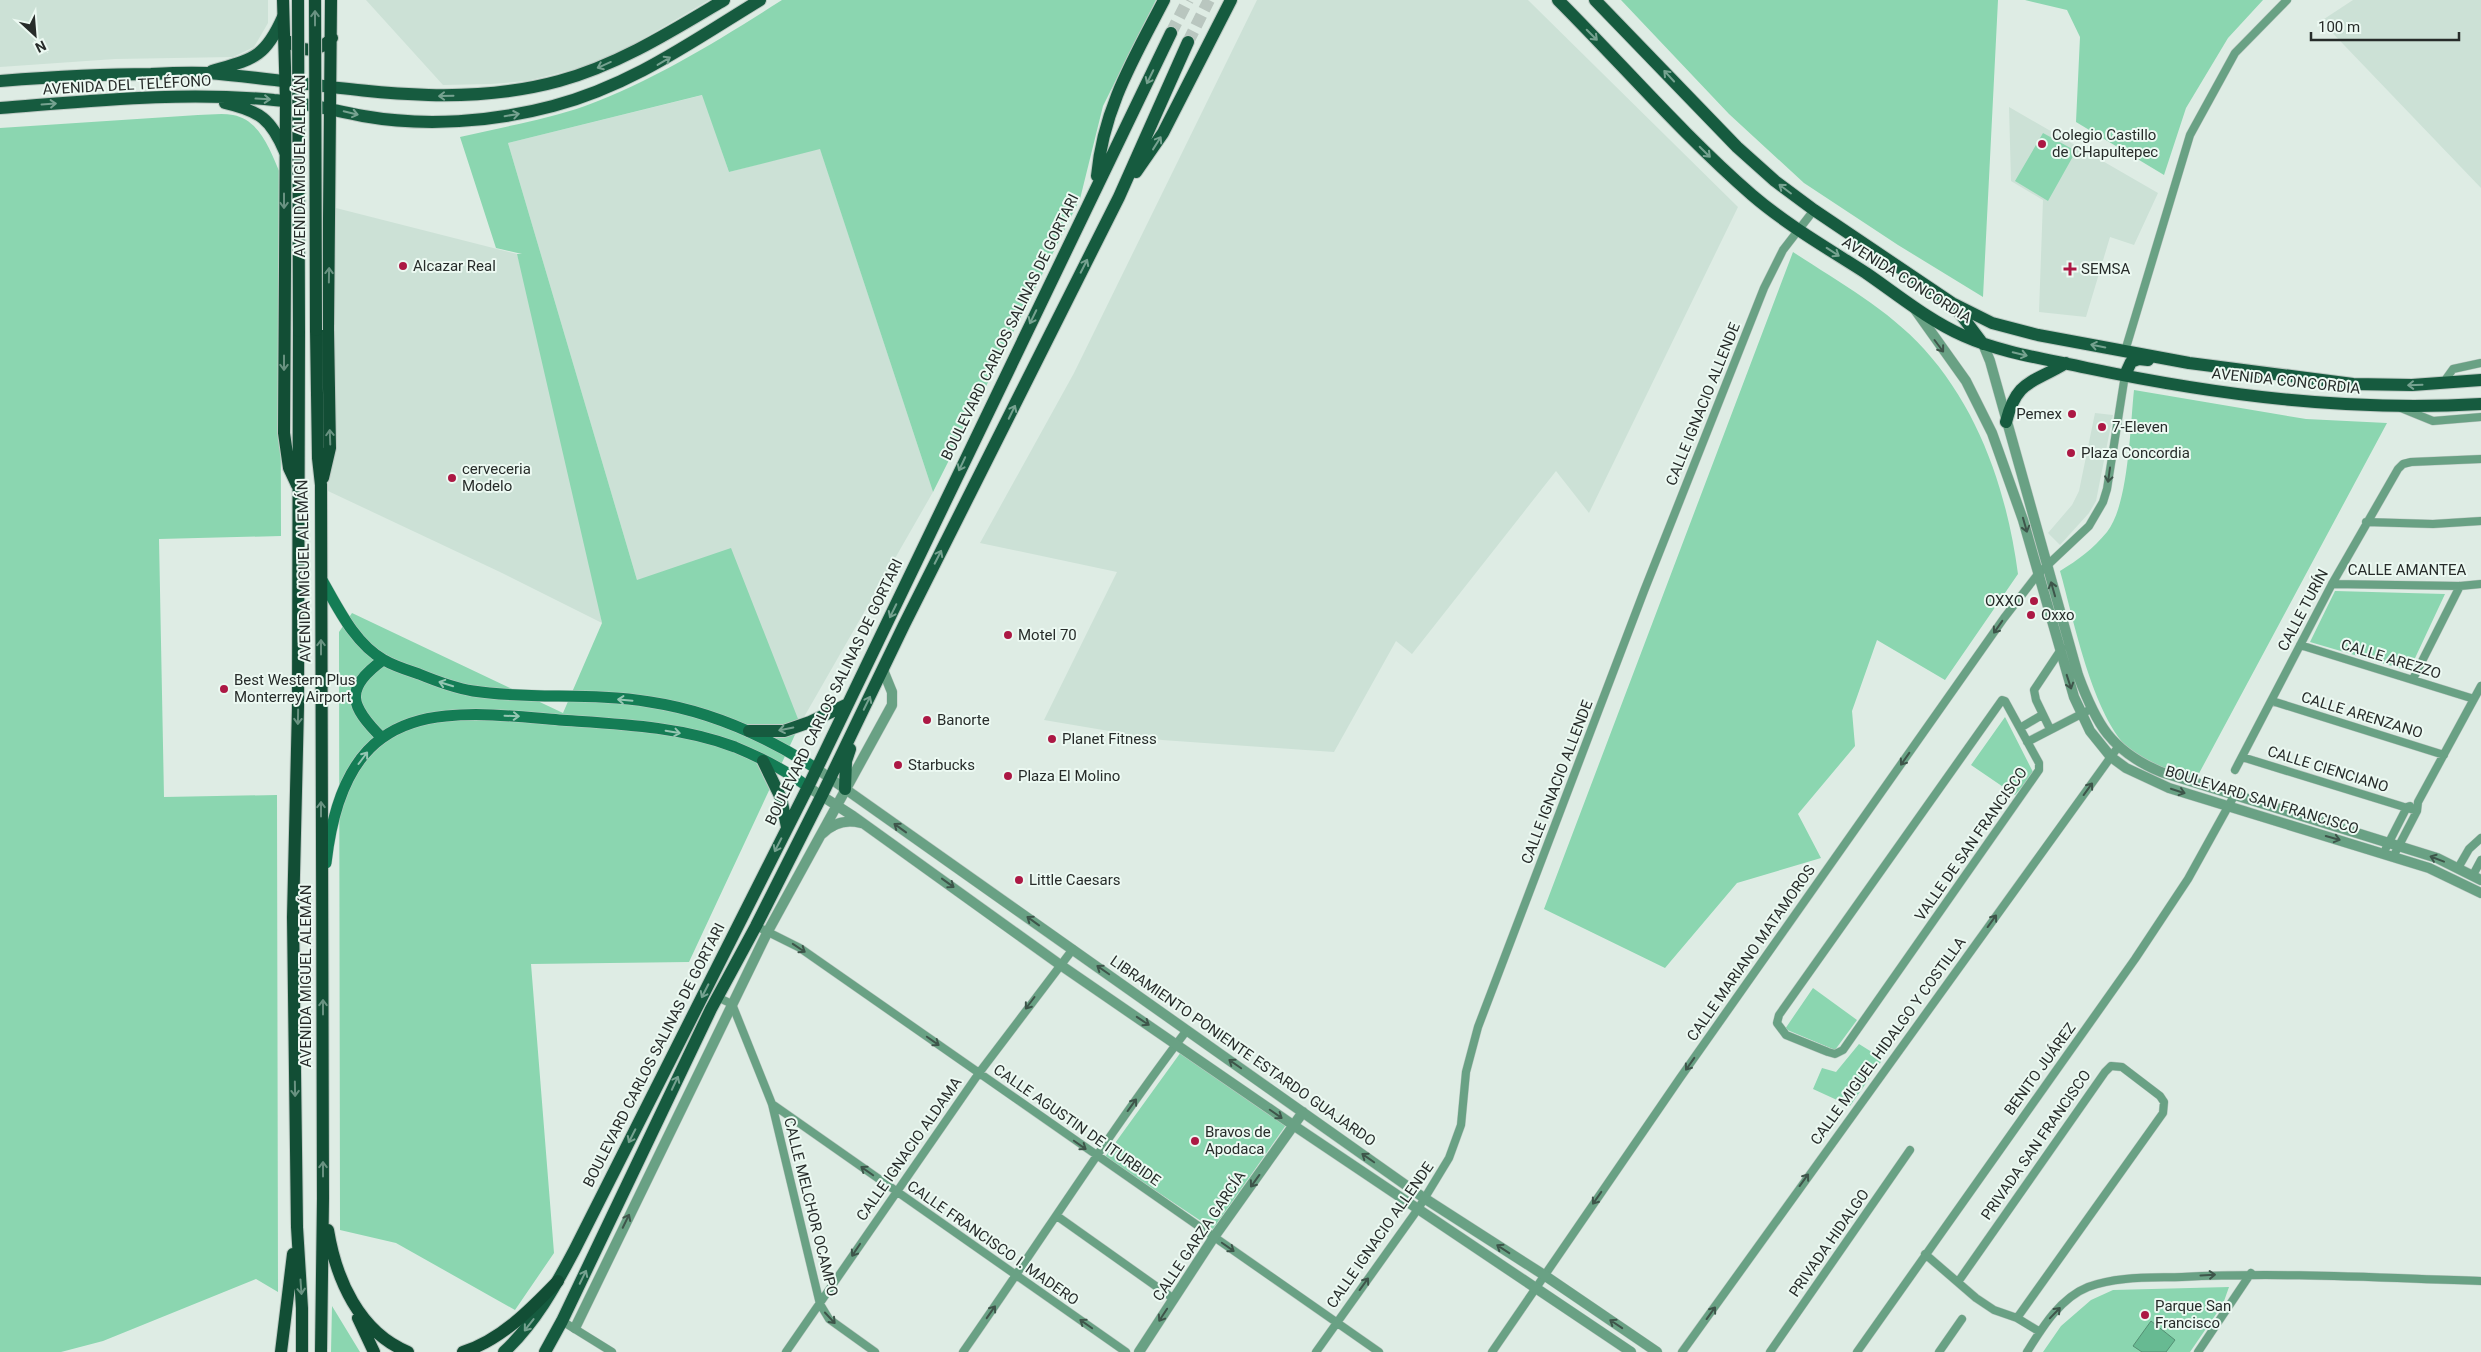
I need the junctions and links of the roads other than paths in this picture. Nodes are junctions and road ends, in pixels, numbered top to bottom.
1 (283, 0) edge
2 (298, 0) edge
3 (315, 0) edge
4 (331, 0) edge
5 (724, 0) edge
6 (760, 0) edge
7 (1164, 0) edge
8 (1231, 0) edge
9 (1558, 0) edge
10 (1596, 0) edge
11 (2287, 0) edge
12 (283, 17) junction
13 (1171, 33) tunnel mouth
14 (284, 38) junction
15 (332, 38) junction
16 (1188, 42) tunnel mouth
17 (204, 73) junction
18 (285, 80) junction
19 (0, 81) edge
20 (331, 86) junction
21 (173, 96) junction
22 (286, 101) junction
23 (0, 108) edge
24 (331, 109) junction
25 (285, 152) junction
26 (284, 176) junction
27 (330, 178) junction
28 (1096, 186) junction
29 (1119, 197) junction
30 (1814, 210) junction
31 (1798, 229) junction
32 (1952, 303) junction
33 (1912, 305) junction
34 (1983, 344) junction
35 (2125, 351) junction
36 (2066, 363) junction
37 (2481, 363) edge
38 (2246, 371) junction
39 (2124, 375) junction
40 (2481, 380) edge
41 (2443, 384) junction
42 (2481, 404) edge
43 (2400, 407) junction
44 (2481, 417) edge
45 (2006, 422) junction
46 (2481, 459) edge
47 (321, 485) junction
48 (298, 486) junction
49 (2481, 521) edge
50 (2366, 522) junction
51 (2047, 566) junction
52 (2038, 574) junction
53 (322, 580) junction
54 (2332, 584) junction
55 (2481, 584) edge
56 (2460, 586) junction
57 (2069, 642) junction
58 (2300, 645) junction
59 (2059, 651) junction
60 (383, 660) junction
61 (883, 670) junction
62 (2413, 680) junction
63 (2481, 686) edge
64 (2474, 699) junction
65 (2272, 701) junction
66 (848, 704) junction
67 (2091, 709) junction
68 (2080, 714) junction
69 (2042, 715) junction
70 (858, 721) junction
71 (2020, 728) junction
72 (2050, 730) junction
73 (748, 731) junction
74 (382, 738) junction
75 (2027, 742) junction
76 (2118, 747) junction
77 (2444, 755) junction
78 (2111, 757) junction
79 (2242, 757) junction
80 (763, 761) junction
81 (816, 769) junction
82 (2235, 770) dead end
83 (830, 778) junction
84 (808, 787) junction
85 (845, 789) junction
86 (822, 795) junction
87 (2234, 796) junction
88 (2418, 802) junction
89 (836, 805) junction
90 (2407, 807) junction
91 (2229, 808) junction
92 (2417, 811) junction
93 (862, 823) junction
94 (787, 827) junction
95 (2481, 838) edge
96 (817, 840) junction
97 (2393, 844) junction
98 (2388, 855) junction
99 (2481, 860) edge
100 (2458, 868) junction
101 (2477, 878) edge
102 (2481, 894) edge
103 (321, 904) junction
104 (756, 926) junction
105 (768, 931) junction
106 (1073, 949) junction
107 (1059, 964) junction
108 (717, 997) junction
109 (732, 1004) junction
110 (1187, 1030) junction
111 (1176, 1044) junction
112 (979, 1073) junction
113 (772, 1104) junction
114 (1303, 1112) junction
115 (1293, 1125) junction
116 (1910, 1150) dead end
117 (1095, 1156) junction
118 (896, 1192) junction
119 (323, 1198) junction
120 (1424, 1198) junction
121 (1418, 1209) junction
122 (1057, 1216) junction
123 (297, 1227) junction
124 (1214, 1237) junction
125 (1925, 1254) junction
126 (2251, 1273) junction
127 (1544, 1275) junction
128 (1016, 1276) junction
129 (558, 1281) junction
130 (2481, 1281) edge
131 (1958, 1282) junction
132 (1535, 1289) junction
133 (1174, 1299) junction
134 (351, 1301) junction
135 (820, 1304) junction
136 (2017, 1318) junction
137 (1962, 1319) dead end
138 (562, 1321) junction
139 (1337, 1322) junction
140 (575, 1328) junction
141 (2040, 1332) junction
142 (281, 1352) edge
143 (302, 1352) edge
144 (321, 1352) edge
145 (374, 1352) edge
146 (408, 1352) edge
147 (463, 1352) edge
148 (504, 1352) edge
149 (545, 1352) edge
150 (612, 1352) edge
151 (786, 1352) edge
152 (875, 1352) edge
153 (963, 1352) edge
154 (1126, 1352) edge
155 (1139, 1352) edge
156 (1316, 1352) edge
157 (1379, 1352) edge
158 (1492, 1352) edge
159 (1631, 1352) edge
160 (1657, 1352) edge
161 (1682, 1352) edge
162 (1770, 1352) edge
163 (1857, 1352) edge
164 (1939, 1352) edge
165 (2027, 1352) edge
166 (2198, 1352) edge

1 - 12 highway
2 - 48 highway, AVENIDA MIGUEL ALEMÁN, bridge
47 -> 3 highway, AVENIDA MIGUEL ALEMÁN, bridge
4 - 15 highway
5 -> 20 main road
24 -> 6 main road
7 - 28 main road
29 -> 8 main road
9 -> 31 main road, AVENIDA CONCORDIA
30 -> 10 main road, AVENIDA CONCORDIA
11 - 35 street
12 - 14 highway
12 - 17 main road
13 -> 28 main road, BOULEVARD CARLOS SALINAS DE GORTARI
14 - 15 highway
14 - 18 highway
15 - 20 highway
16 - 29 main road, BOULEVARD CARLOS SALINAS DE GORTARI
17 - 18 main road, AVENIDA DEL TELÉFONO
17 - 19 main road, AVENIDA DEL TELÉFONO
18 - 20 main road
18 - 22 highway
20 - 24 highway
21 -> 22 main road, AVENIDA DEL TELÉFONO
23 -> 21 main road, AVENIDA DEL TELÉFONO
21 - 25 main road
22 - 24 main road
22 - 25 highway
24 - 27 highway
25 - 26 highway
26 - 27 highway
26 -> 48 highway
47 -> 27 highway
28 -> 66 main road, BOULEVARD CARLOS SALINAS DE GORTARI
61 -> 29 main road, BOULEVARD CARLOS SALINAS DE GORTARI
30 - 31 street, CALLE IGNACIO ALLENDE
30 - 32 main road, AVENIDA CONCORDIA
31 -> 33 main road, AVENIDA CONCORDIA
31 - 120 street, CALLE IGNACIO ALLENDE
32 - 34 main road
35 -> 32 main road, AVENIDA CONCORDIA
33 - 34 main road, AVENIDA CONCORDIA
33 -> 52 street, BOULEVARD SAN FRANCISCO
34 -> 36 main road, AVENIDA CONCORDIA
34 - 45 street, BOULEVARD SAN FRANCISCO
35 - 38 main road, AVENIDA CONCORDIA
36 - 39 main road, AVENIDA CONCORDIA
36 - 45 main road
37 - 41 street
38 - 39 main road
41 -> 38 main road, AVENIDA CONCORDIA
39 - 43 main road, AVENIDA CONCORDIA
39 -> 51 street, CALLE MARIANO MATAMOROS
40 - 41 main road, AVENIDA CONCORDIA
42 - 43 main road, AVENIDA CONCORDIA
43 - 44 street
45 - 51 street, BOULEVARD SAN FRANCISCO
46 - 50 street, CALLE TURÍN
47 - 53 highway, AVENIDA MIGUEL ALEMÁN
48 -> 123 highway, AVENIDA MIGUEL ALEMÁN
49 - 50 street
50 - 54 street, CALLE TURÍN
51 - 52 street, CALLE MARIANO MATAMOROS
57 -> 51 street, BOULEVARD SAN FRANCISCO
52 - 59 street, BOULEVARD SAN FRANCISCO
52 -> 127 street, CALLE MARIANO MATAMOROS
53 - 60 main road
103 -> 53 highway, AVENIDA MIGUEL ALEMÁN
54 - 56 street, CALLE AMANTEA
54 - 58 street, CALLE TURÍN
55 - 56 street, CALLE AMANTEA
56 - 62 street
57 - 59 street
57 - 67 street, BOULEVARD SAN FRANCISCO
58 - 62 street, CALLE AREZZO
58 - 65 street, CALLE TURÍN
59 -> 68 street, BOULEVARD SAN FRANCISCO
59 - 69 street
73 -> 60 main road
60 - 74 main road
70 -> 61 main road, BOULEVARD CARLOS SALINAS DE GORTARI
61 - 85 street
62 - 64 street, CALLE AREZZO
63 - 64 street
64 - 77 street
65 - 77 street, CALLE ARENZANO
65 - 79 street, CALLE TURÍN
66 -> 73 main road
66 - 81 main road, BOULEVARD CARLOS SALINAS DE GORTARI
67 - 68 street
67 - 76 street, BOULEVARD SAN FRANCISCO
68 - 72 street
68 - 78 street, BOULEVARD SAN FRANCISCO
69 - 71 street
69 - 72 street
70 - 83 main road, BOULEVARD CARLOS SALINAS DE GORTARI
70 - 85 main road
71 - 75 street, VALLE DE SAN FRANCISCO
71 - 75 street, VALLE DE SAN FRANCISCO
72 - 75 street
73 - 81 main road
74 -> 80 main road
103 -> 74 main road
76 - 78 street, CALLE MIGUEL HIDALGO Y COSTILLA
76 - 87 street, BOULEVARD SAN FRANCISCO
77 - 88 street
78 -> 91 street, BOULEVARD SAN FRANCISCO
161 -> 78 street, CALLE MIGUEL HIDALGO Y COSTILLA
79 - 82 street, CALLE TURÍN
79 - 90 street, CALLE CIENCIANO
80 - 84 main road
80 - 94 main road
81 - 83 street, LIBRAMIENTO PONIENTE ESTARDO GUAJARDO
81 - 84 main road, BOULEVARD CARLOS SALINAS DE GORTARI
83 - 85 street, LIBRAMIENTO PONIENTE ESTARDO GUAJARDO
83 - 86 main road, BOULEVARD CARLOS SALINAS DE GORTARI
84 - 86 street, LIBRAMIENTO PONIENTE ESTARDO GUAJARDO
84 - 94 main road, BOULEVARD CARLOS SALINAS DE GORTARI
85 - 89 street
106 -> 85 street, LIBRAMIENTO PONIENTE ESTARDO GUAJARDO
86 - 89 street, LIBRAMIENTO PONIENTE ESTARDO GUAJARDO
86 - 104 main road, BOULEVARD CARLOS SALINAS DE GORTARI
87 - 91 street, BENITO JUÁREZ
87 - 97 street, BOULEVARD SAN FRANCISCO
88 - 90 street
88 - 92 street
89 - 93 street, LIBRAMIENTO PONIENTE ESTARDO GUAJARDO
89 - 96 street
90 - 92 street, CALLE CIENCIANO
90 - 97 street
91 -> 98 street, BOULEVARD SAN FRANCISCO
91 - 125 street, BENITO JUÁREZ
92 - 97 street
93 - 96 street
93 -> 107 street, LIBRAMIENTO PONIENTE ESTARDO GUAJARDO
94 -> 129 main road, BOULEVARD CARLOS SALINAS DE GORTARI
95 - 100 street
96 - 105 street
97 - 98 street
100 -> 97 street, BOULEVARD SAN FRANCISCO
98 - 102 street, BOULEVARD SAN FRANCISCO
99 - 101 street
100 - 101 street, BOULEVARD SAN FRANCISCO
119 -> 103 highway, AVENIDA MIGUEL ALEMÁN
104 - 105 street, CALLE AGUSTIN DE ITURBIDE
104 - 108 main road, BOULEVARD CARLOS SALINAS DE GORTARI
105 - 109 street
105 -> 112 street, CALLE AGUSTIN DE ITURBIDE
106 - 107 street, CALLE IGNACIO ALDAMA
110 -> 106 street, LIBRAMIENTO PONIENTE ESTARDO GUAJARDO
107 -> 111 street, LIBRAMIENTO PONIENTE ESTARDO GUAJARDO
107 -> 112 street, CALLE IGNACIO ALDAMA
108 - 109 street
138 -> 108 main road, BOULEVARD CARLOS SALINAS DE GORTARI
109 - 113 street, CALLE MELCHOR OCAMPO
140 -> 109 street
110 - 111 street
114 -> 110 street, LIBRAMIENTO PONIENTE ESTARDO GUAJARDO
111 -> 115 street, LIBRAMIENTO PONIENTE ESTARDO GUAJARDO
117 -> 111 street
112 -> 117 street, CALLE AGUSTIN DE ITURBIDE
112 - 118 street, CALLE IGNACIO ALDAMA
118 -> 113 street, CALLE FRANCISCO I. MADERO
113 - 135 street, CALLE MELCHOR OCAMPO
114 - 115 street, CALLE GARZA GARCÍA
120 -> 114 street, LIBRAMIENTO PONIENTE ESTARDO GUAJARDO
115 - 121 street, LIBRAMIENTO PONIENTE ESTARDO GUAJARDO
115 -> 124 street, CALLE GARZA GARCÍA
116 - 162 street, PRIVADA HIDALGO
117 - 122 street
117 - 124 street, CALLE AGUSTIN DE ITURBIDE
118 - 128 street, CALLE FRANCISCO I. MADERO
118 -> 135 street, CALLE IGNACIO ALDAMA
119 - 134 highway
119 - 144 highway, AVENIDA MIGUEL ALEMÁN
120 - 121 street, CALLE IGNACIO ALLENDE
127 -> 120 street, LIBRAMIENTO PONIENTE ESTARDO GUAJARDO
121 - 132 street, LIBRAMIENTO PONIENTE ESTARDO GUAJARDO
139 -> 121 street, CALLE IGNACIO ALLENDE
122 - 128 street
122 - 133 street
123 - 142 highway
123 -> 143 highway, AVENIDA MIGUEL ALEMÁN
124 - 133 street, CALLE GARZA GARCÍA
124 -> 139 street, CALLE AGUSTIN DE ITURBIDE
125 - 131 street
125 - 163 street, BENITO JUÁREZ
126 - 130 street
141 -> 126 street
126 - 166 street
127 - 132 street, CALLE MARIANO MATAMOROS
160 -> 127 street, LIBRAMIENTO PONIENTE ESTARDO GUAJARDO
153 -> 128 street
154 -> 128 street, CALLE FRANCISCO I. MADERO
129 - 147 highway
129 -> 148 main road, BOULEVARD CARLOS SALINAS DE GORTARI
131 - 136 street
131 - 136 street, PRIVADA SAN FRANCISCO
132 - 158 street, CALLE MARIANO MATAMOROS
132 - 159 street, LIBRAMIENTO PONIENTE ESTARDO GUAJARDO
133 -> 155 street, CALLE GARZA GARCÍA
134 - 145 highway
134 - 146 highway
135 - 151 street, CALLE IGNACIO ALDAMA
135 -> 152 street, CALLE MELCHOR OCAMPO
136 - 141 street
137 - 164 street
138 - 140 street
138 - 149 main road, BOULEVARD CARLOS SALINAS DE GORTARI
139 - 156 street, CALLE IGNACIO ALLENDE
139 - 157 street, CALLE AGUSTIN DE ITURBIDE
140 - 150 street
141 - 165 street

